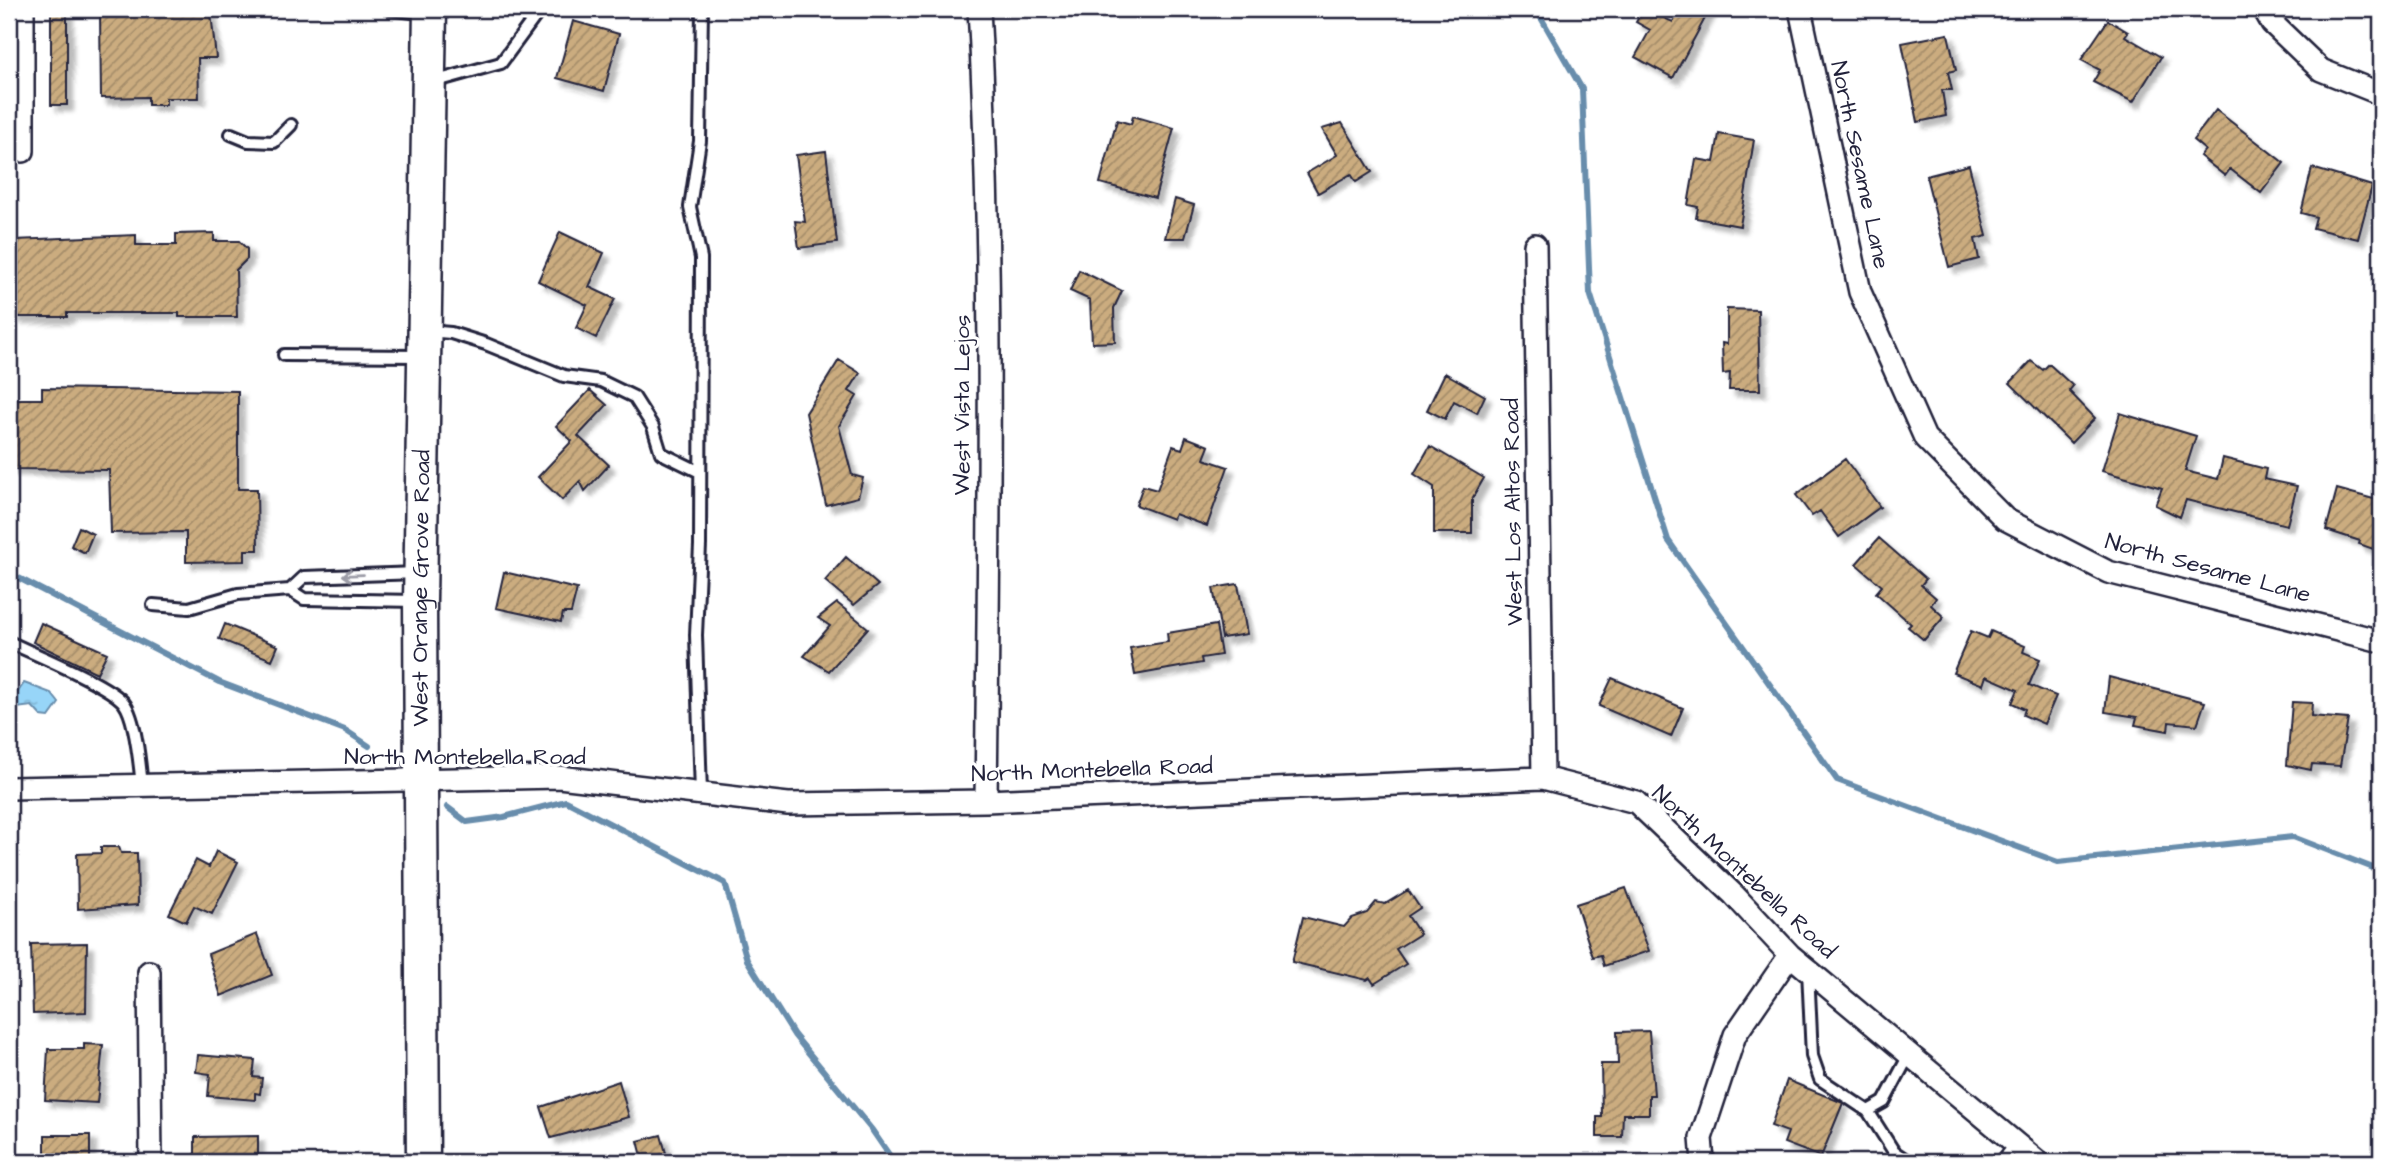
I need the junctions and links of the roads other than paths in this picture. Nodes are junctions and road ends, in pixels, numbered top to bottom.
1 (23, 9) edge
2 (390, 9) edge
3 (537, 9) edge
4 (702, 9) edge
5 (979, 9) edge
6 (1800, 9) edge
7 (2264, 9) edge
8 (429, 11) edge
9 (427, 83) junction
10 (2381, 94) edge
11 (291, 125) dead end
12 (232, 134) dead end
13 (23, 151) dead end
14 (1535, 245) dead end
15 (423, 343) junction
16 (284, 355) dead end
17 (700, 472) junction
18 (420, 587) junction
19 (290, 590) junction
20 (153, 605) dead end
21 (2381, 641) edge
22 (9, 642) edge
23 (1543, 778) junction
24 (419, 783) junction
25 (142, 787) junction
26 (9, 788) edge
27 (701, 794) junction
28 (986, 801) junction
29 (1790, 955) junction
30 (1808, 970) junction
31 (149, 972) dead end
32 (1909, 1055) junction
33 (1868, 1111) junction
34 (2016, 1144) junction
35 (151, 1162) edge
36 (423, 1162) edge
37 (1703, 1162) edge
38 (1909, 1162) edge
39 (2001, 1162) edge
40 (2038, 1162) edge

1 - 13 street
2 - 8 lane
3 - 9 lane
4 - 17 lane
5 - 28 street, West Vista Lejos
6 - 21 street, North Sesame Lane
7 - 10 street
8 - 9 main road, West Orange Grove Road
9 - 15 main road, West Orange Grove Road
11 - 12 lane
14 - 23 street, West Los Altos Road
15 - 16 lane
15 - 17 lane
15 - 18 main road, West Orange Grove Road
17 - 27 lane
18 - 19 lane
18 -> 19 lane
18 - 24 main road, West Orange Grove Road
19 - 20 lane
22 - 25 lane
23 - 28 street, North Montebella Road
23 - 29 street, North Montebella Road
24 - 25 street, North Montebella Road
24 - 27 street, North Montebella Road
24 - 36 main road, West Orange Grove Road
25 - 26 street, North Montebella Road
27 - 28 street, North Montebella Road
29 - 30 street, North Montebella Road
29 - 37 street
30 - 32 street, North Montebella Road
30 - 33 lane
31 - 35 street
32 - 33 lane
32 - 34 street, North Montebella Road
33 - 38 lane
34 - 39 lane
34 - 40 street, North Montebella Road

